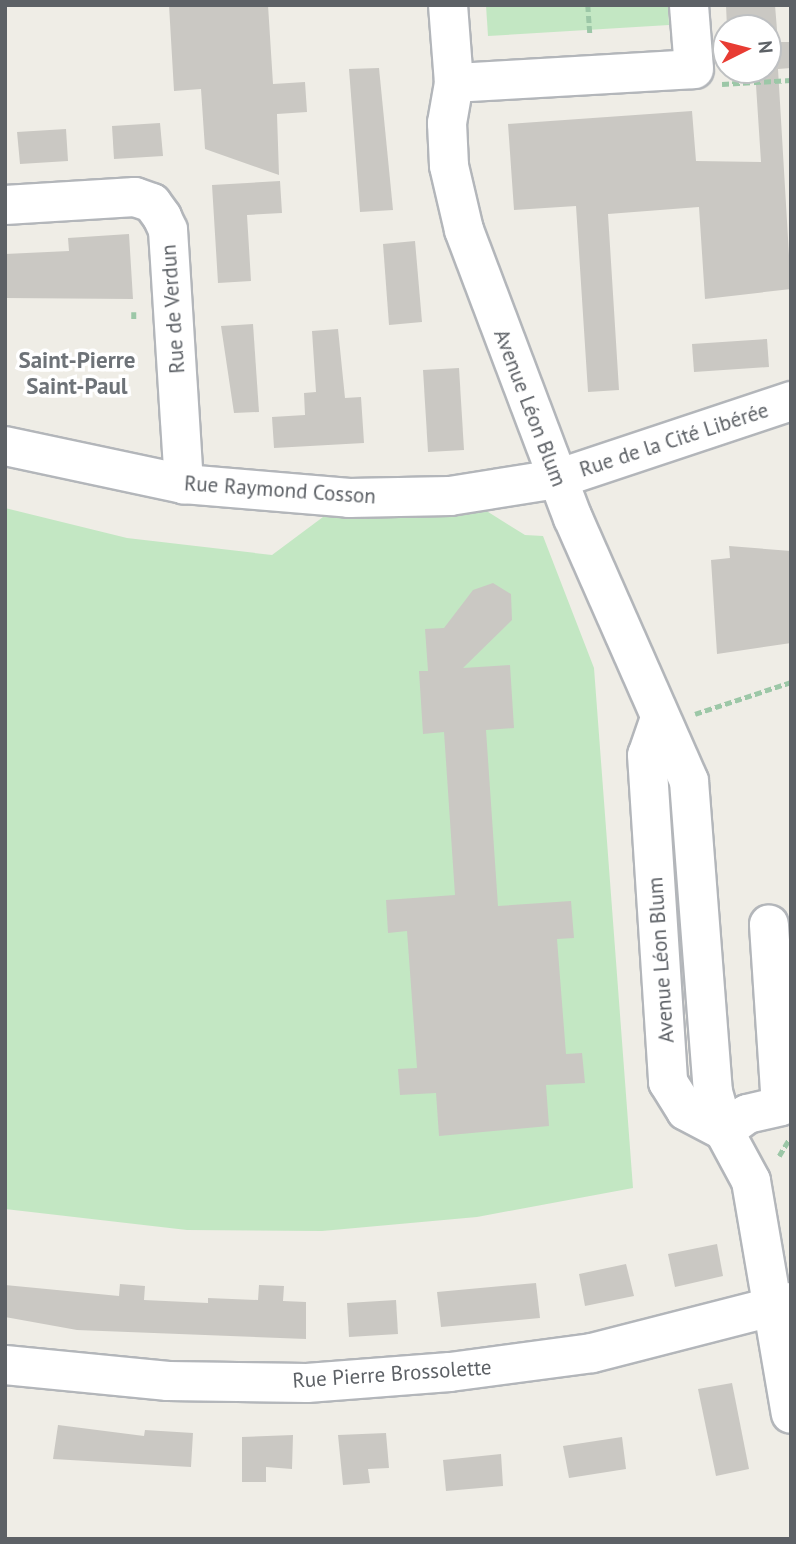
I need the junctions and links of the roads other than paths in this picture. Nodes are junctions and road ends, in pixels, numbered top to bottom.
1 (448, 5) edge
2 (689, 5) edge
3 (454, 83) junction
4 (5, 205) edge
5 (791, 401) edge
6 (5, 446) edge
7 (557, 479) junction
8 (184, 484) junction
9 (769, 924) dead end
10 (724, 1131) junction
11 (782, 1305) edge
12 (5, 1366) edge
13 (791, 1414) edge

1 - 3 street, Avenue Léon Blum
2 - 3 street
3 - 7 street, Avenue Léon Blum
4 - 8 street, Rue de Verdun
5 - 7 street, Rue de la Cité Libérée
6 - 8 street, Rue Raymond Cosson
7 - 8 street, Rue Raymond Cosson
7 - 10 street, Avenue Léon Blum
9 - 10 street
10 - 11 street
11 - 12 street, Rue Pierre Brossolette
11 - 13 street

